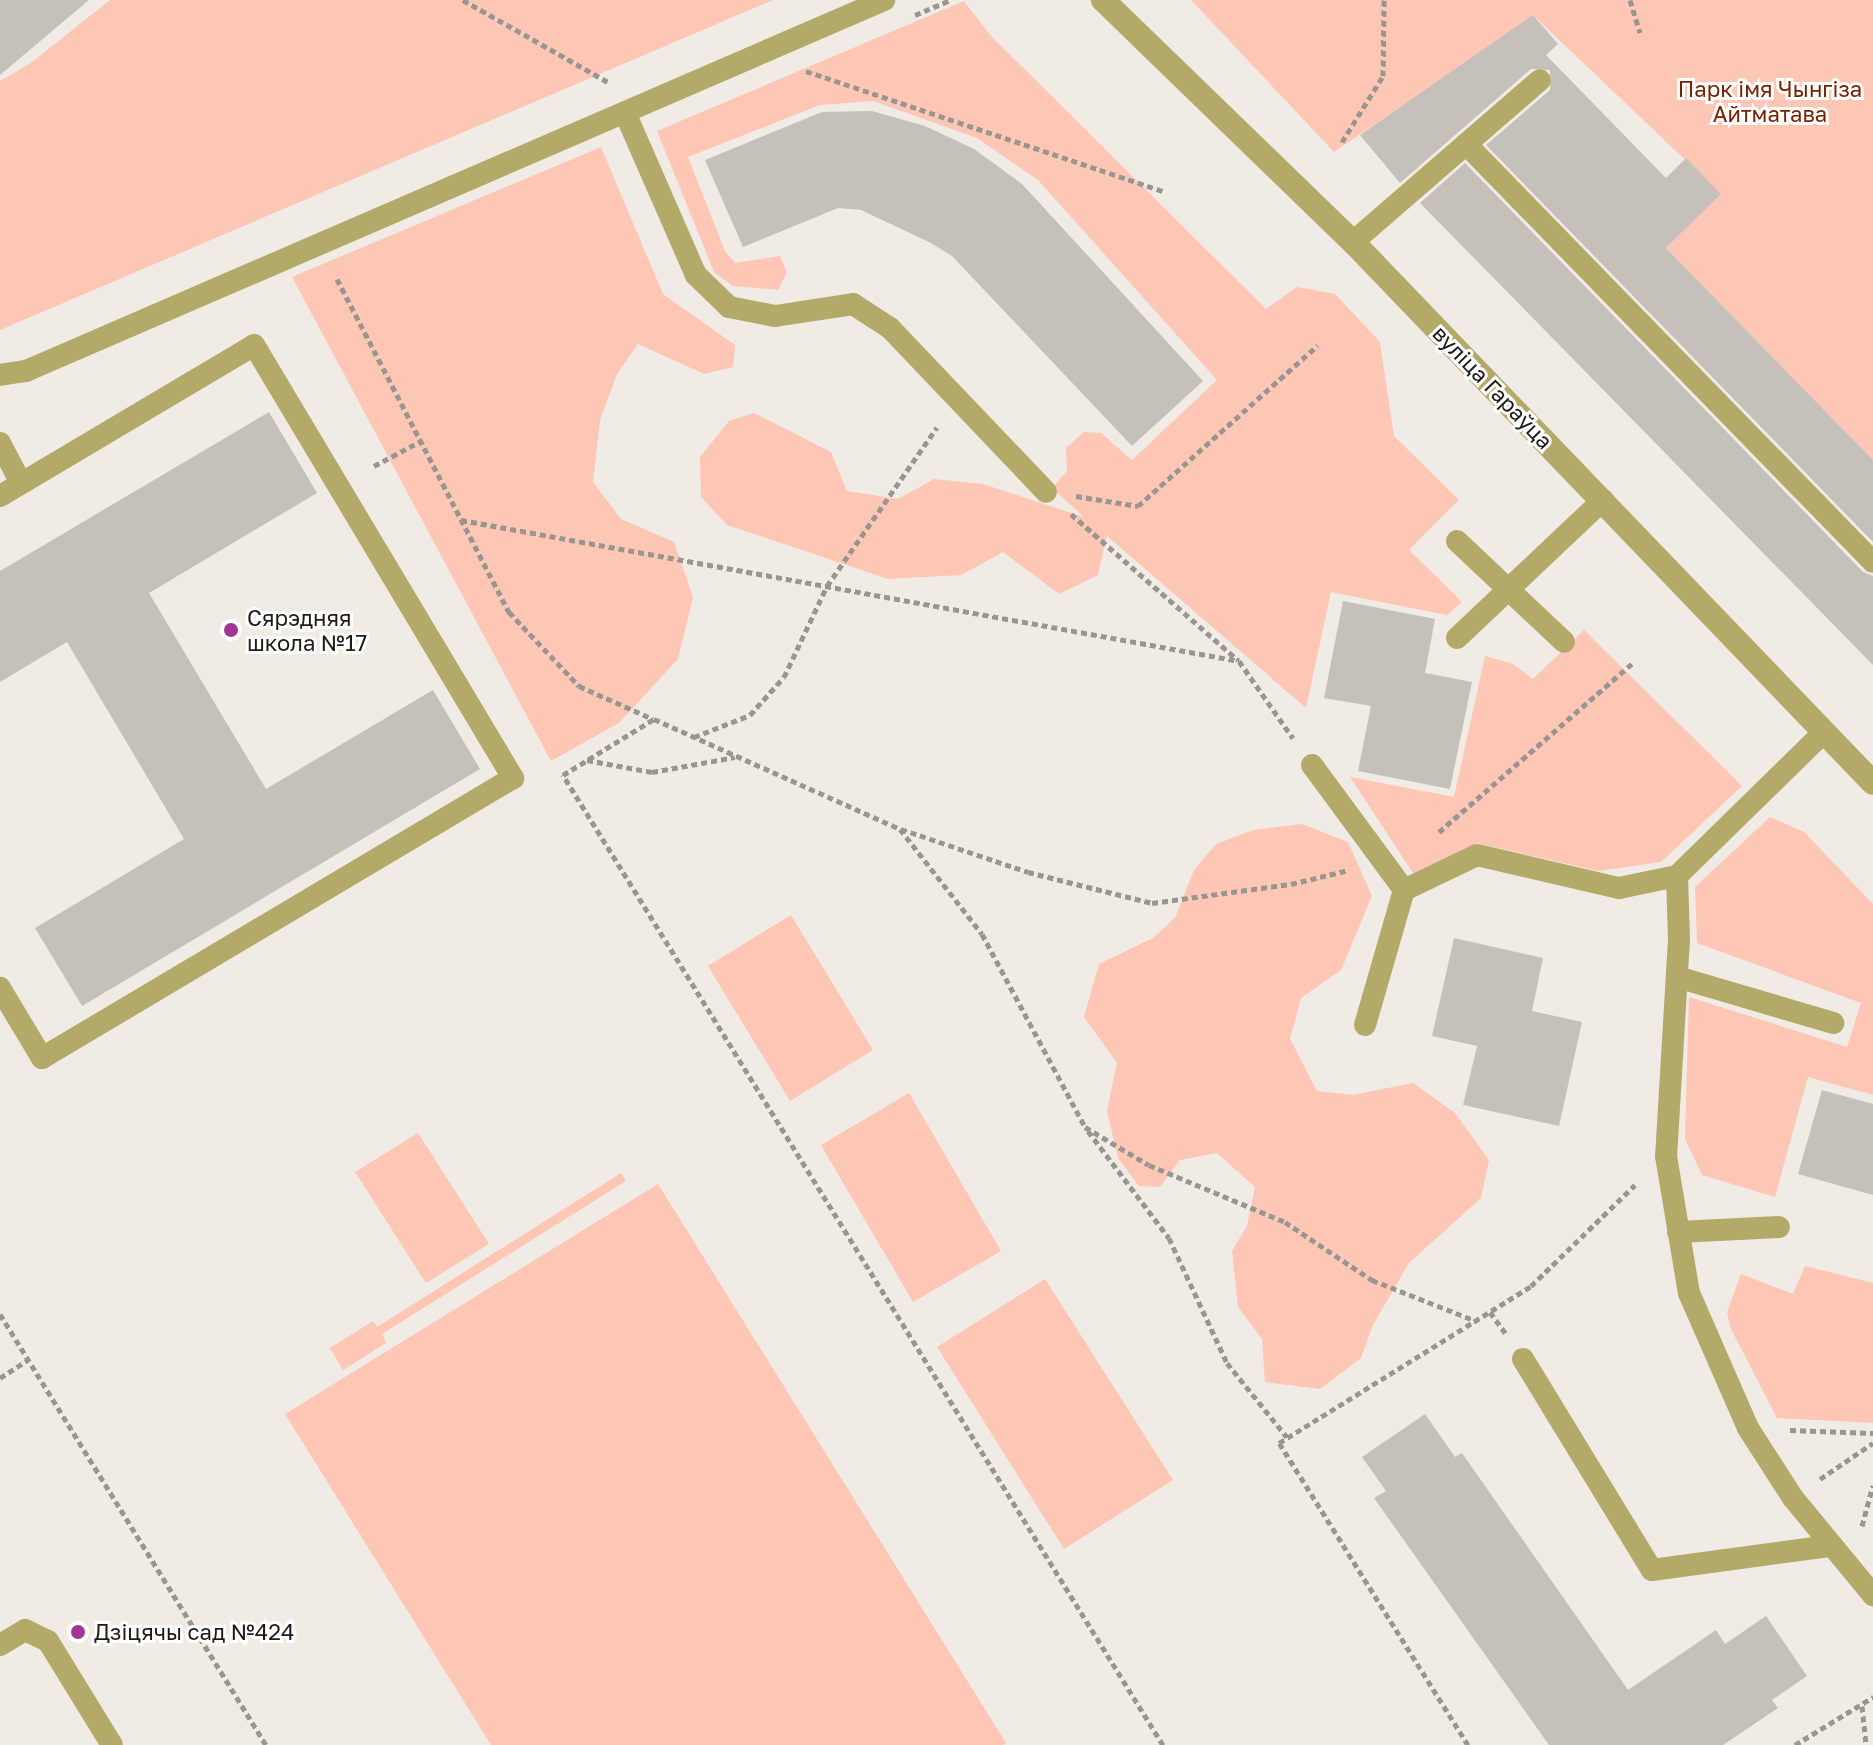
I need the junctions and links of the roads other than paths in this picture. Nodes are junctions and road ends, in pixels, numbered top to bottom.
1 (884, 0) edge
2 (1103, 0) edge
3 (1540, 80) dead end
4 (626, 115) junction
5 (1466, 144) junction
6 (1353, 242) junction
7 (0, 375) edge
8 (0, 443) edge
9 (21, 483) junction
10 (1046, 492) road end
11 (0, 496) edge
12 (1603, 500) junction
13 (1457, 541) dead end
14 (1873, 562) edge
15 (1509, 589) junction
16 (1457, 638) dead end
17 (1564, 642) dead end
18 (1821, 735) junction
19 (1312, 765) road end
20 (1873, 783) edge
21 (1677, 876) junction
22 (1398, 882) junction
23 (1677, 977) junction
24 (0, 988) edge
25 (1833, 1023) dead end
26 (1365, 1025) dead end
27 (1779, 1227) dead end
28 (1678, 1232) junction
29 (1523, 1359) dead end
30 (1829, 1546) junction
31 (1873, 1595) edge
32 (0, 1645) edge
33 (112, 1745) edge

1 - 4 lane
2 - 6 street, вуліца Гараўца
3 - 5 lane
4 - 7 lane
4 - 10 lane
5 - 6 lane
5 - 14 lane
6 - 12 street, вуліца Гараўца
8 - 9 lane
9 - 11 lane
9 - 24 lane
12 - 15 lane
12 - 18 street, вуліца Гараўца
13 - 15 lane
15 - 16 lane
15 - 17 lane
18 - 20 street, вуліца Гараўца
18 - 21 lane
19 - 22 lane
21 - 22 lane
21 - 23 lane
22 - 26 lane
23 - 25 lane
23 - 28 lane
27 - 28 lane
28 - 30 lane
29 - 30 lane
30 - 31 lane
32 - 33 lane

